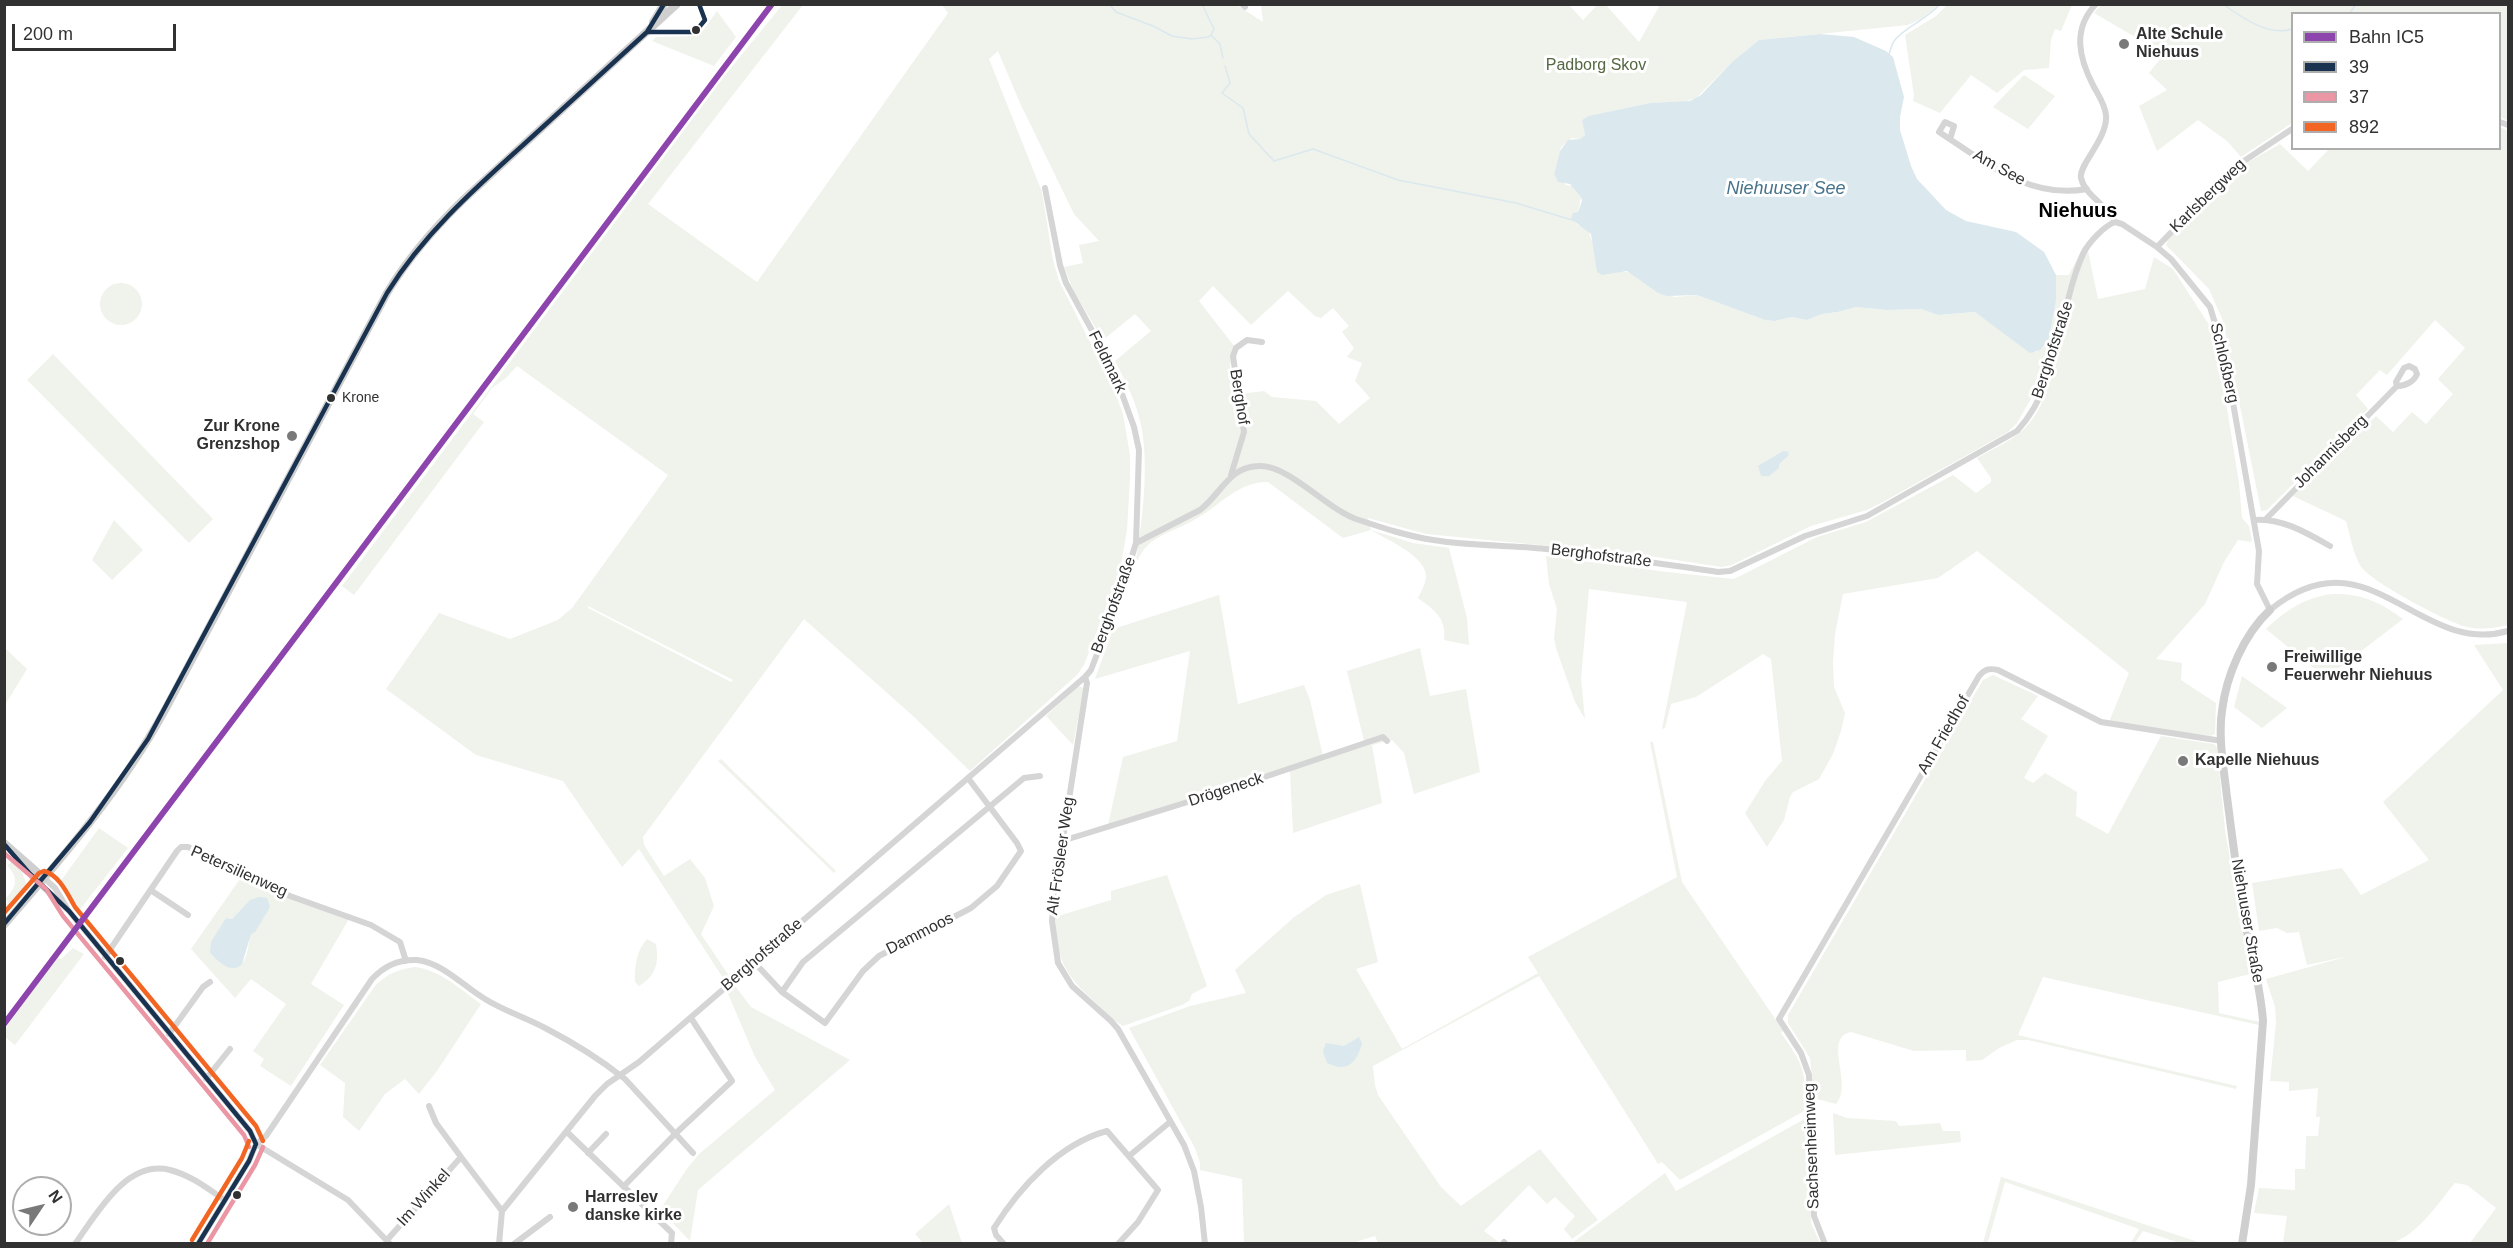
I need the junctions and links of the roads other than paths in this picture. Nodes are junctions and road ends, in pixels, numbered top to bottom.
1 (664, 4) edge
2 (677, 4) edge
3 (2096, 4) edge
4 (647, 32) junction
5 (2291, 130) edge
6 (1950, 139) dead end
7 (1045, 188) dead end
8 (2086, 189) junction
9 (2115, 222) junction
10 (2157, 247) junction
11 (1263, 342) dead end
12 (2397, 386) dead end
13 (1231, 475) junction
14 (2266, 519) junction
15 (2254, 520) junction
16 (1136, 543) junction
17 (2330, 546) dead end
18 (2270, 610) junction
19 (2508, 631) edge
20 (1085, 677) junction
21 (1387, 741) dead end
22 (2222, 741) junction
23 (1040, 776) dead end
24 (968, 778) junction
25 (991, 807) junction
26 (1062, 841) junction
27 (4, 843) edge
28 (42, 881) junction
29 (152, 891) junction
30 (188, 915) dead end
31 (4, 925) edge
32 (105, 957) junction
33 (406, 961) junction
34 (754, 962) junction
35 (210, 982) dead end
36 (782, 992) junction
37 (691, 1017) junction
38 (1779, 1019) joint
39 (169, 1034) junction
40 (230, 1048) dead end
41 (620, 1075) junction
42 (206, 1079) junction
43 (429, 1106) dead end
44 (1170, 1122) junction
45 (567, 1132) junction
46 (606, 1134) dead end
47 (675, 1134) junction
48 (256, 1144) junction
49 (588, 1153) junction
50 (693, 1153) dead end
51 (1130, 1156) junction
52 (461, 1157) junction
53 (624, 1186) junction
54 (224, 1199) junction
55 (502, 1211) junction
56 (550, 1217) dead end
57 (388, 1242) edge
58 (75, 1244) edge
59 (198, 1244) edge
60 (498, 1244) edge
61 (514, 1244) edge
62 (671, 1244) edge
63 (1004, 1244) edge
64 (1118, 1244) edge
65 (1205, 1244) edge
66 (1825, 1244) edge
67 (2242, 1244) edge

1 - 4 main road
2 - 4 main road
3 - 8 street
4 - 28 main road
5 - 10 street, Karlsbergweg
6 - 8 street, Am See
7 - 16 street, Feldmark
8 - 9 street, Schloßberg
9 - 10 street, Schloßberg
9 - 13 street, Berghofstraße
10 - 15 street, Schloßberg
11 - 13 street, Berghof
12 - 14 street, Johannisberg
13 - 16 street, Berghofstraße
14 - 15 street
14 - 17 street
15 - 18 street, Schloßberg
16 - 20 street, Berghofstraße
18 - 19 street
18 - 22 main road, Niehuuser Straße
20 - 24 street, Berghofstraße
20 - 26 street, Alt Frösleer Weg
21 - 26 street, Drögeneck
22 - 38 street, Am Friedhof
22 - 67 main road, Niehuuser Straße
23 - 25 street
24 - 25 street, Dammoos
24 - 34 street, Berghofstraße
25 - 36 street
25 - 36 street, Dammoos
26 - 44 street, Alt Frösleer Weg
27 - 28 main road
28 - 31 main road
28 - 32 street
29 - 30 street
29 - 32 street, Petersilienweg
29 - 33 street, Petersilienweg
32 - 39 street
33 - 41 street
33 - 48 street
34 - 36 street, Dammoos
34 - 37 street, Berghofstraße
35 - 39 street
37 - 41 street, Berghofstraße
37 - 47 street
38 - 66 street, Sachsenheimweg
39 - 42 street
40 - 42 street
41 - 45 street, Berghofstraße
41 - 47 street
42 - 48 street
43 - 52 street, Im Winkel
44 - 51 street
44 - 65 street, Alt Frösleer Weg
45 - 49 street
45 - 55 street, Berghofstraße
46 - 49 street
47 - 50 street
47 - 53 street
48 - 54 street
48 - 57 street
49 - 53 street
51 - 63 street
51 - 64 street
52 - 55 street, Im Winkel
52 - 57 street, Im Winkel
53 - 62 street
54 - 58 street
54 - 59 street
55 - 60 street
56 - 61 street

